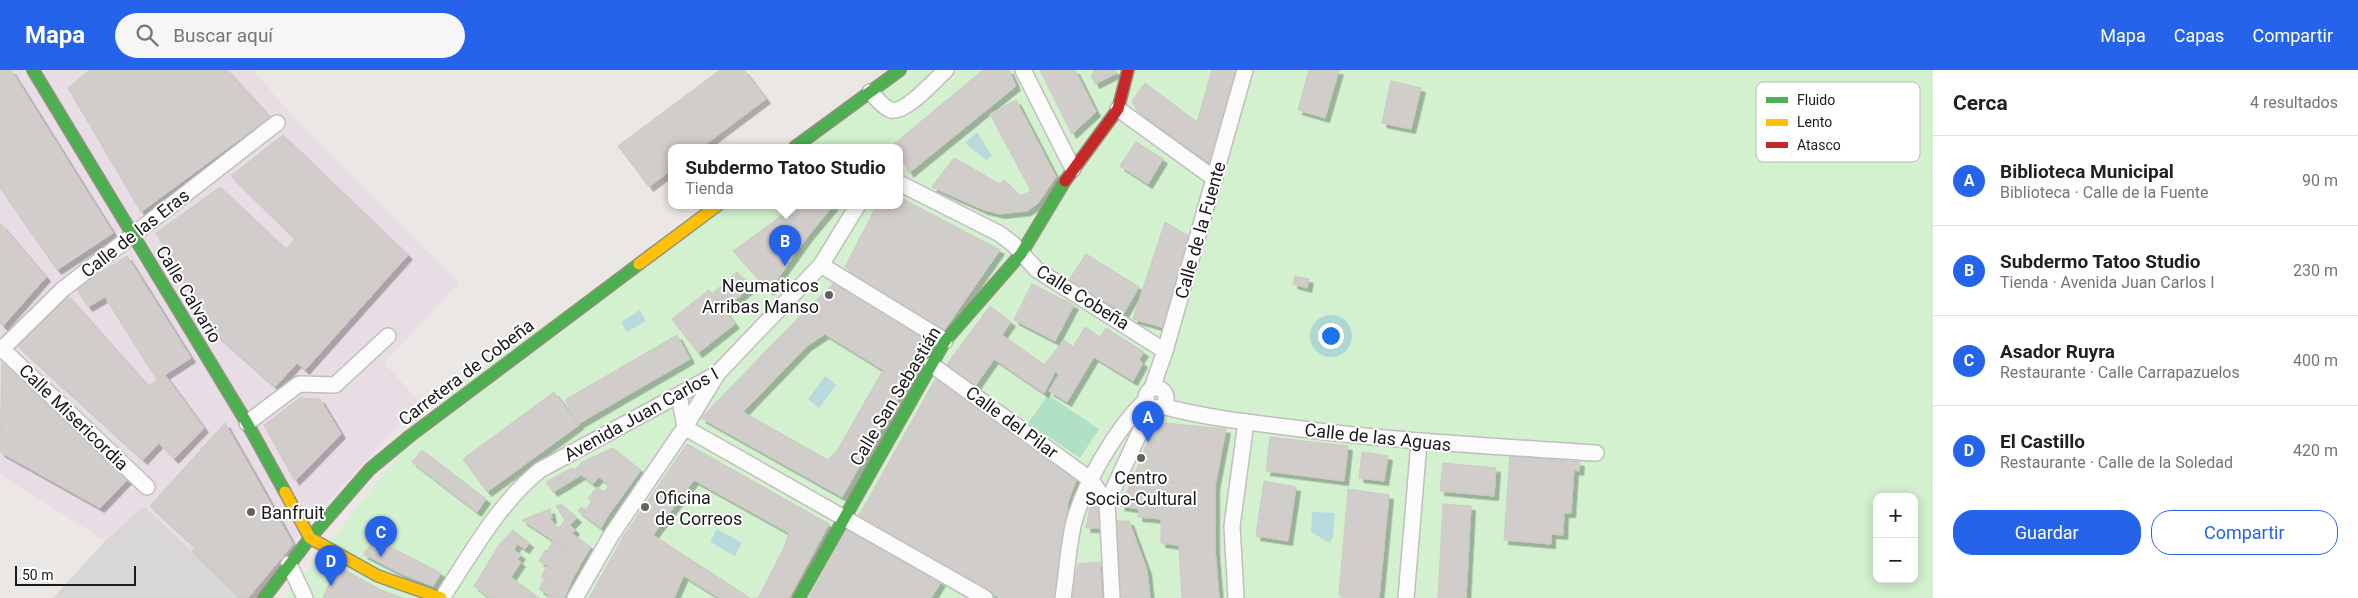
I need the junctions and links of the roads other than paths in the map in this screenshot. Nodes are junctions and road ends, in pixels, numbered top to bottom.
1 (34, 70) edge
2 (900, 70) edge
3 (946, 70) edge
4 (1023, 70) edge
5 (1128, 70) edge
6 (1245, 70) edge
7 (870, 92) junction
8 (1118, 109) junction
9 (277, 123) dead end
10 (799, 144) edge
11 (1072, 169) junction
12 (1215, 179) junction
13 (903, 185) edge
14 (713, 209) edge
15 (856, 209) edge
16 (133, 234) junction
17 (1021, 254) junction
18 (821, 265) junction
19 (388, 336) dead end
20 (945, 341) junction
21 (1, 349) edge
22 (1165, 351) junction
23 (932, 365) junction
24 (717, 374) junction
25 (678, 395) junction
26 (1154, 401) junction
27 (1246, 422) junction
28 (246, 423) junction
29 (686, 427) junction
30 (1419, 442) junction
31 (1596, 453) dead end
32 (1091, 480) junction
33 (147, 487) dead end
34 (1107, 503) junction
35 (843, 519) junction
36 (310, 538) junction
37 (289, 564) junction
38 (264, 598) edge
39 (306, 598) edge
40 (441, 598) edge
41 (575, 598) edge
42 (799, 598) edge
43 (985, 598) edge
44 (1063, 598) edge
45 (1112, 598) edge
46 (1236, 598) edge
47 (1406, 598) edge

1 - 16 street, Calle Calvario
2 - 7 street
3 - 7 street
4 - 11 street
5 - 8 street, Calle San Sebastián
6 - 12 street, Calle de la Fuente
7 - 10 street
8 - 11 street, Calle San Sebastián
8 - 12 street
9 - 16 street, Calle de las Eras
11 - 17 street, Calle San Sebastián
12 - 22 street, Calle de la Fuente
13 - 17 street, Calle Cobeña
14 - 36 street, Carretera de Cobeña
15 - 18 street, Avenida Juan Carlos I
16 - 21 street, Calle de las Eras
16 - 28 street, Calle Calvario
17 - 20 street, Calle San Sebastián
17 - 22 street, Calle Cobeña
18 - 20 street
18 - 24 street, Avenida Juan Carlos I
19 - 28 street
20 - 23 street, Calle San Sebastián
21 - 33 street, Calle Misericordia
22 - 26 street, Calle de la Fuente
23 - 32 street, Calle del Pilar
23 - 35 street, Calle San Sebastián
24 - 25 street, Avenida Juan Carlos I
24 - 29 street
25 - 29 street
25 - 40 street, Avenida Juan Carlos I
26 - 27 street, Calle de las Aguas
26 - 32 street, Calle de la Fuente
26 - 34 street, Calle de la Fuente
27 - 30 street, Calle de las Aguas
27 - 46 street
28 - 36 street, Calle Calvario
29 - 35 street
29 - 41 street
30 - 31 street, Calle de las Aguas
30 - 47 street
32 - 34 street, Calle del Pilar
32 - 44 street, Calle de la Fuente
34 - 45 street
35 - 42 street, Calle San Sebastián
35 - 43 street
36 - 37 street, Carretera de Cobeña
36 - 40 street
37 - 38 street, Carretera de Cobeña
37 - 39 street

